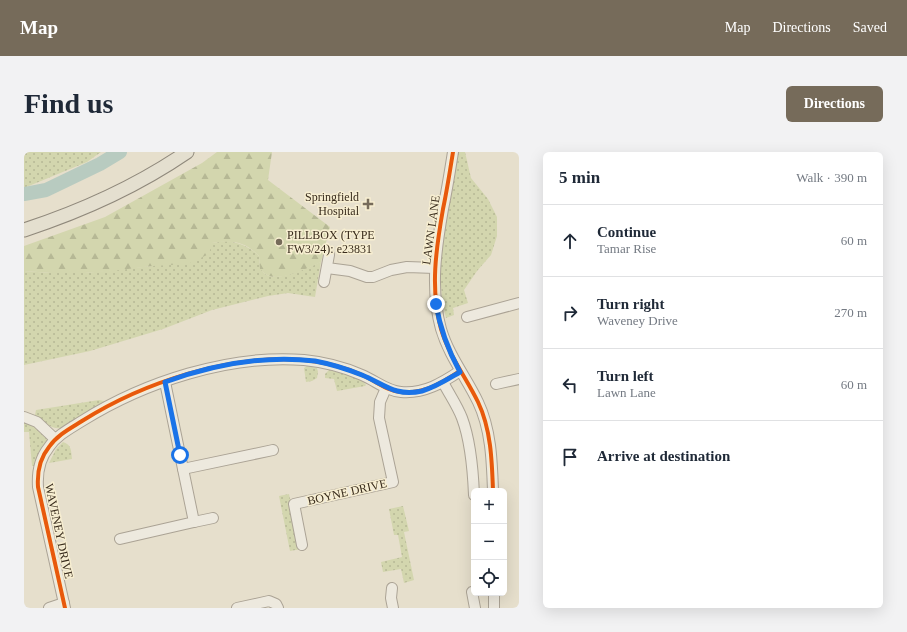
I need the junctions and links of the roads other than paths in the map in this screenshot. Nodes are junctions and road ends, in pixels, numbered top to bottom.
1 (186, 152) edge
2 (453, 152) edge
3 (24, 230) edge
4 (329, 255) dead end
5 (327, 268) junction
6 (435, 268) junction
7 (324, 282) dead end
8 (519, 303) edge
9 (467, 317) dead end
10 (460, 372) junction
11 (519, 379) edge
12 (165, 382) junction
13 (443, 382) junction
14 (496, 384) dead end
15 (386, 388) junction
16 (24, 417) edge
17 (55, 439) junction
18 (273, 450) dead end
19 (183, 469) junction
20 (473, 488) edge
21 (493, 488) edge
22 (213, 518) dead end
23 (194, 522) junction
24 (120, 539) dead end
25 (302, 545) dead end
26 (392, 588) dead end
27 (473, 596) edge
28 (494, 596) edge
29 (64, 605) edge
30 (49, 608) edge
31 (237, 608) edge
32 (278, 608) edge
33 (393, 608) edge
34 (475, 608) edge
35 (494, 608) edge

1 - 3 main road
2 - 6 street, LAWN LANE
4 - 5 street
5 - 6 street
5 - 7 street
6 - 10 street, LAWN LANE
8 - 9 street
10 - 13 street, WAVENEY DRIVE
10 - 21 street, LAWN LANE
11 - 14 street
12 - 15 street, WAVENEY DRIVE
12 - 17 street, WAVENEY DRIVE
12 - 19 street
13 - 15 street, WAVENEY DRIVE
13 - 20 street
15 - 25 street, BOYNE DRIVE
16 - 17 street
17 - 29 street, WAVENEY DRIVE
18 - 19 street
19 - 23 street
22 - 23 street
23 - 24 street
26 - 33 street
27 - 34 street
28 - 35 street
29 - 30 street
31 - 32 street

